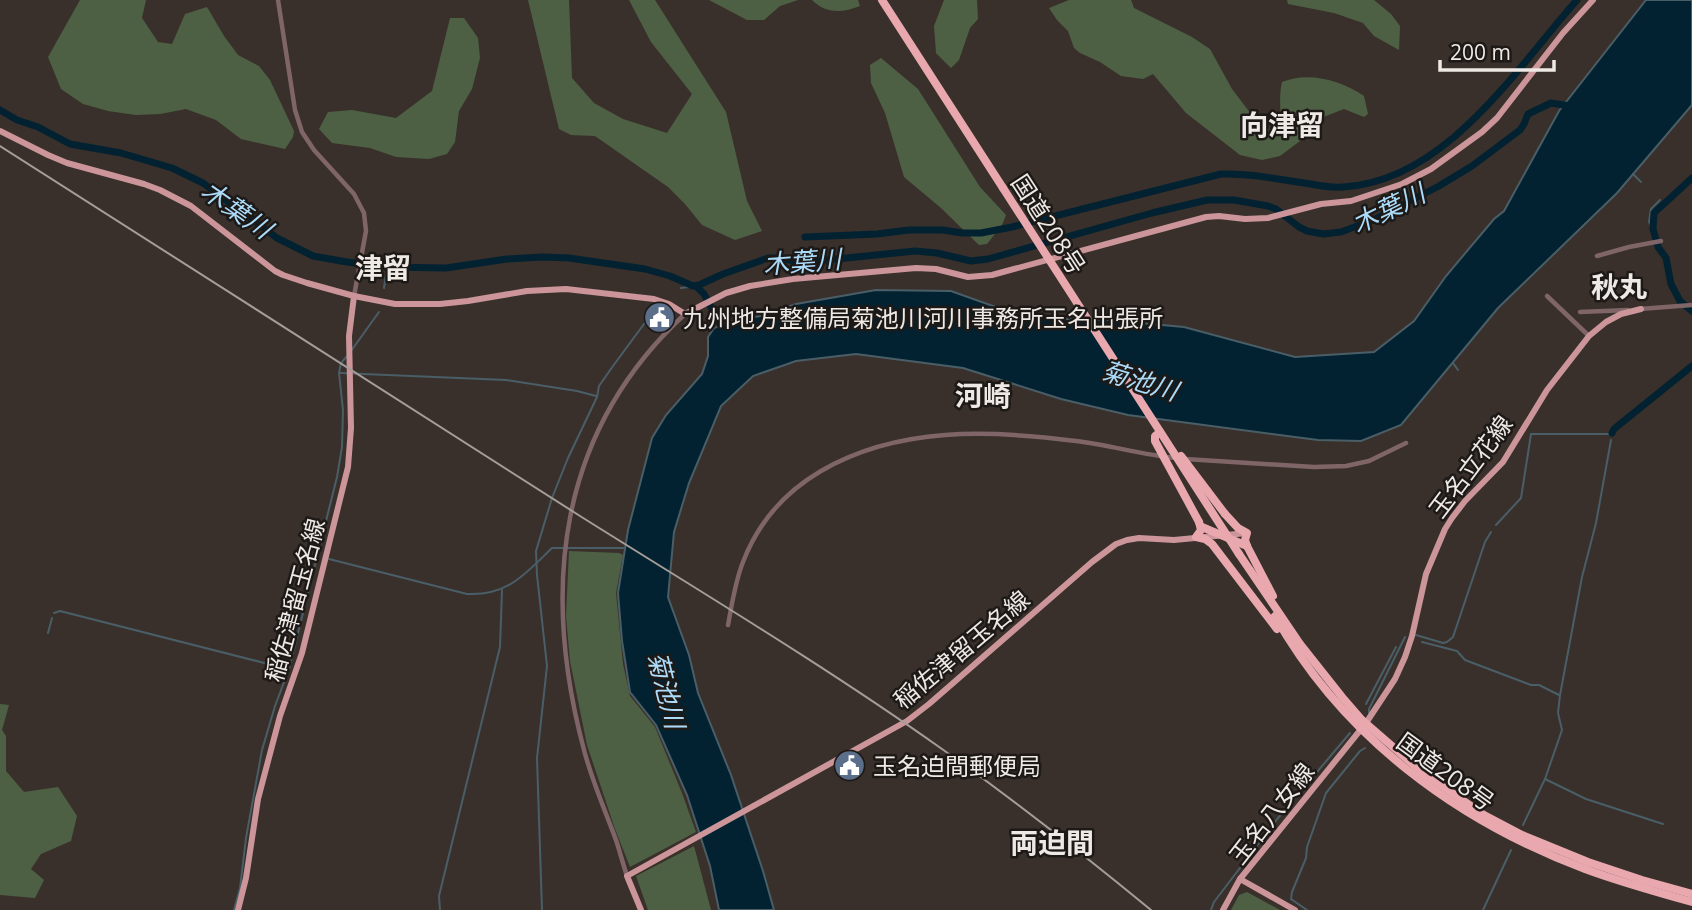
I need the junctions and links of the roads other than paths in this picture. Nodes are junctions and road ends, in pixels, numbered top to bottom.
1 (278, 0) edge
2 (882, 0) edge
3 (1592, 0) edge
4 (0, 131) edge
5 (1661, 242) dead end
6 (1597, 256) dead end
7 (355, 294) junction
8 (1546, 296) dead end
9 (1692, 304) edge
10 (1641, 309) junction
11 (1580, 312) dead end
12 (685, 314) junction
13 (1590, 336) junction
14 (1148, 412) junction
15 (1160, 432) junction
16 (1406, 443) dead end
17 (1225, 514) junction
18 (1200, 524) junction
19 (1247, 533) junction
20 (1223, 536) junction
21 (1196, 537) junction
22 (1247, 547) junction
23 (1223, 558) junction
24 (1252, 574) junction
25 (728, 625) dead end
26 (1310, 655) junction
27 (1308, 667) junction
28 (1363, 726) junction
29 (629, 874) junction
30 (1240, 879) junction
31 (1692, 894) edge
32 (1692, 902) edge
33 (239, 910) edge
34 (641, 910) edge
35 (1223, 910) edge
36 (1295, 910) edge

1 - 7 street
2 - 14 highway, 国道208号, bridge
3 - 12 main road
4 - 7 main road
5 - 6 street
7 - 12 main road
7 - 33 main road, 稲佐津留玉名線
8 - 13 street
9 - 10 street
10 - 11 street
10 - 13 main road, 玉名立花線
12 - 29 street
13 - 28 main road, 玉名立花線
14 - 15 highway, 国道208号, bridge
14 - 17 highway, bridge
15 - 18 highway, bridge
15 - 24 highway, 国道208号, bridge
16 - 25 street
17 - 19 highway
17 - 20 highway
18 - 20 highway
18 - 21 highway
19 - 20 main road, 稲佐津留玉名線
19 - 22 highway
20 - 21 main road, 稲佐津留玉名線
20 - 22 highway
20 - 23 highway
21 - 23 highway
21 - 29 main road, 稲佐津留玉名線
22 - 26 highway
23 - 27 highway
24 - 26 highway, 国道208号
24 - 27 highway, 国道208号
26 - 28 highway, 国道208号
27 - 28 highway, 国道208号
28 - 30 main road, 玉名八女線
28 - 31 highway, 国道208号
28 - 32 highway, 国道208号
29 - 34 main road
30 - 35 main road
30 - 36 main road, 玉名八女線

